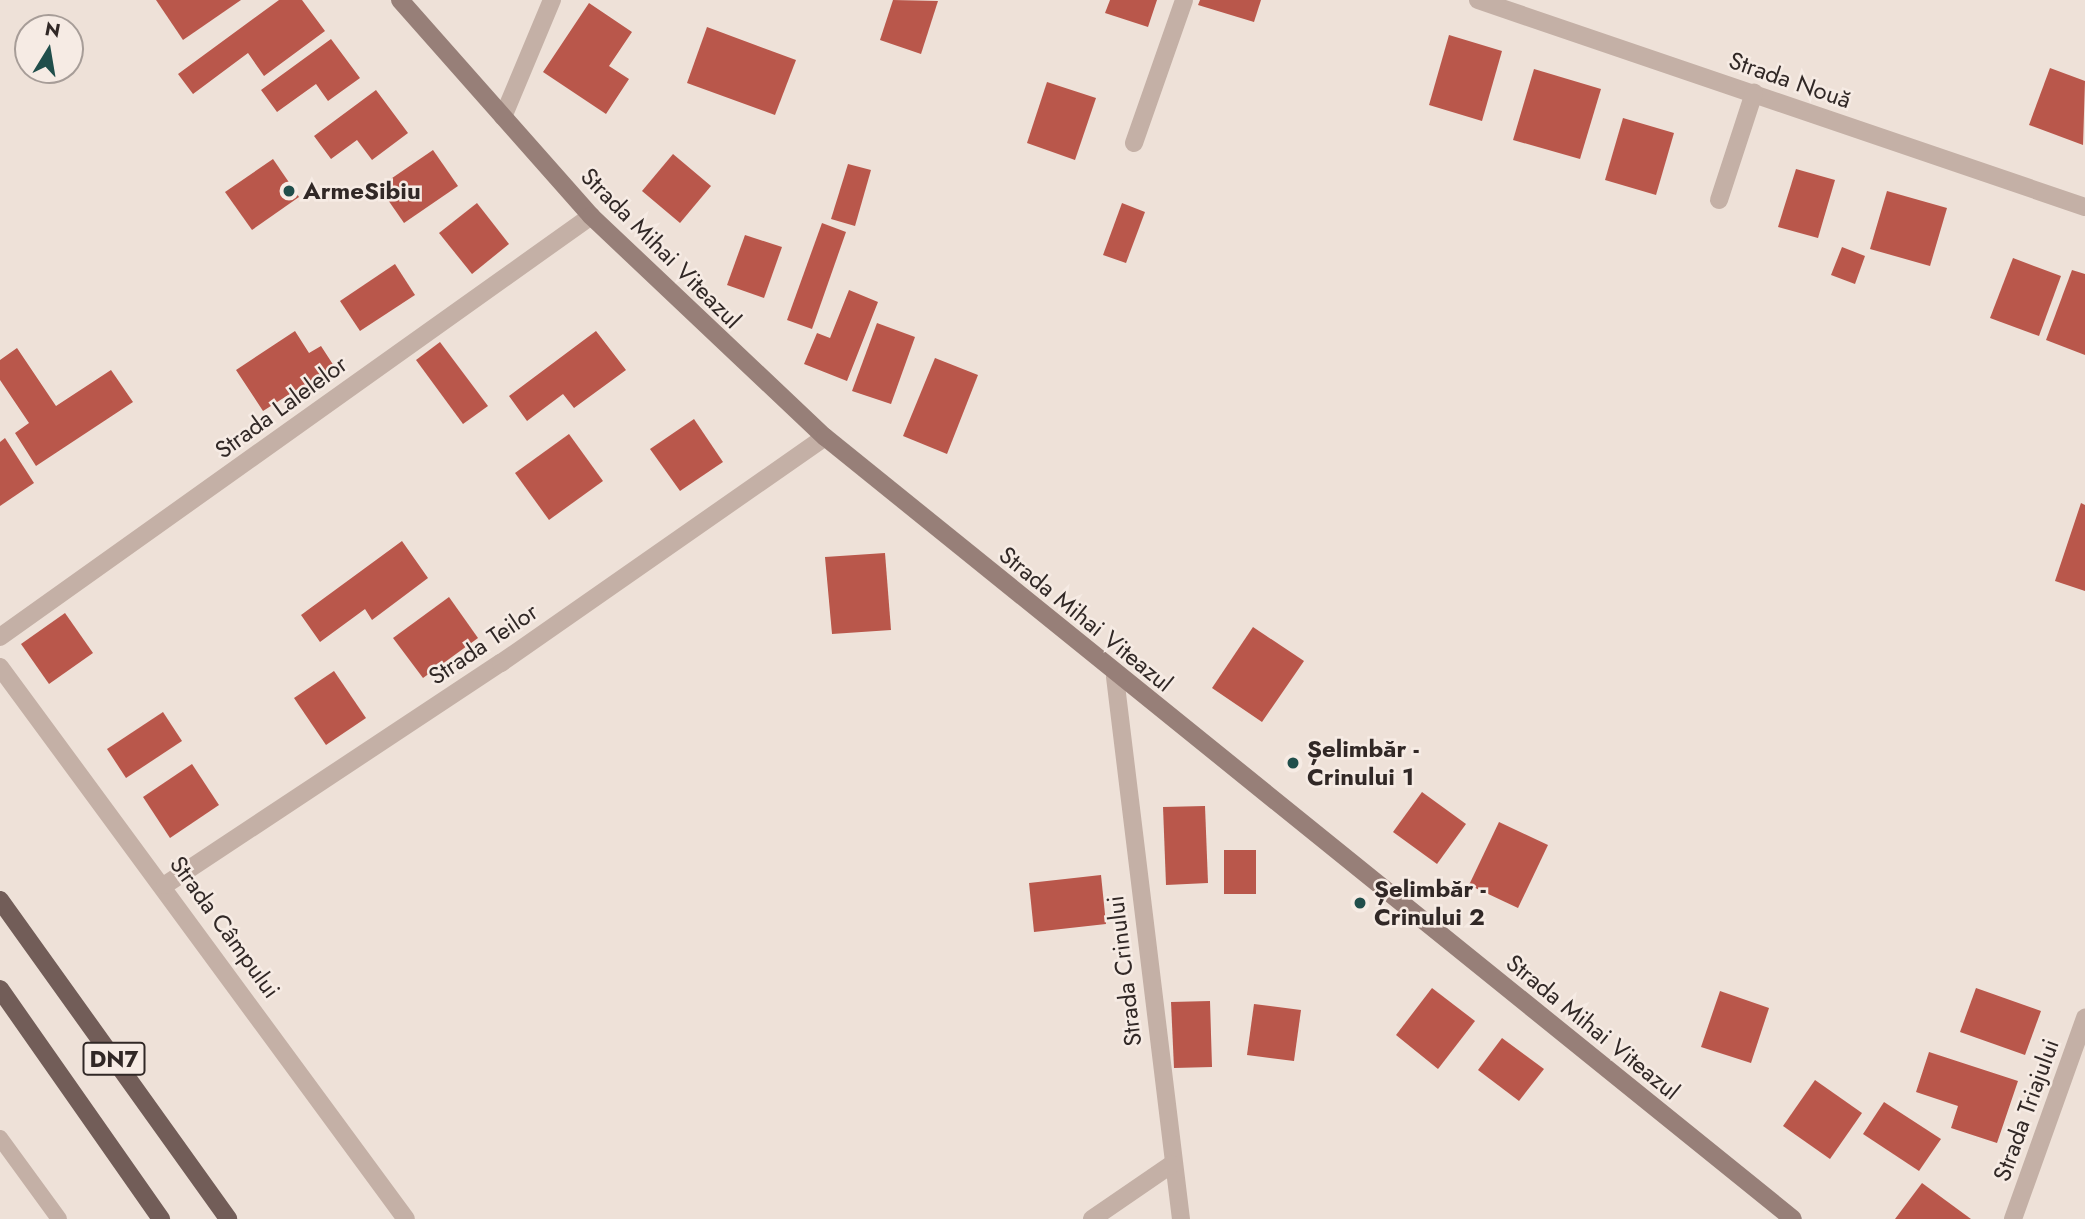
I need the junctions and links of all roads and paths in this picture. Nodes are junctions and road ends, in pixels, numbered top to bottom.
1 (400, 0) edge
2 (552, 0) edge
3 (1184, 0) edge
4 (1478, 0) edge
5 (1754, 93) junction
6 (503, 117) junction
7 (1134, 143) dead end
8 (1719, 200) dead end
9 (2085, 206) edge
10 (591, 216) junction
11 (825, 437) junction
12 (0, 637) edge
13 (0, 667) edge
14 (1115, 677) junction
15 (165, 885) junction
16 (0, 900) edge
17 (0, 989) edge
18 (2085, 1018) edge
19 (0, 1138) edge
20 (1172, 1164) junction
21 (59, 1219) edge
22 (161, 1219) edge
23 (228, 1219) edge
24 (406, 1219) edge
25 (1093, 1219) edge
26 (1181, 1219) edge
27 (1793, 1219) edge
28 (2013, 1219) edge

1 - 6 main road, Strada Mihai Viteazul
2 - 6 street
3 - 7 street
4 - 5 street, Strada Nouă
5 - 8 street
5 - 9 street, Strada Nouă
6 - 10 main road, Strada Mihai Viteazul
10 - 11 main road, Strada Mihai Viteazul
10 - 12 street, Strada Lalelelor
11 - 14 main road, Strada Mihai Viteazul
11 - 15 street, Strada Teilor
13 - 15 street, Strada Câmpului
14 - 20 street, Strada Crinului
14 - 27 main road, Strada Mihai Viteazul
15 - 24 street, Strada Câmpului
16 - 23 main road, DN7
17 - 22 main road, DN7
18 - 28 street, Strada Triajului
19 - 21 lane
20 - 25 street
20 - 26 street, Strada Crinului

